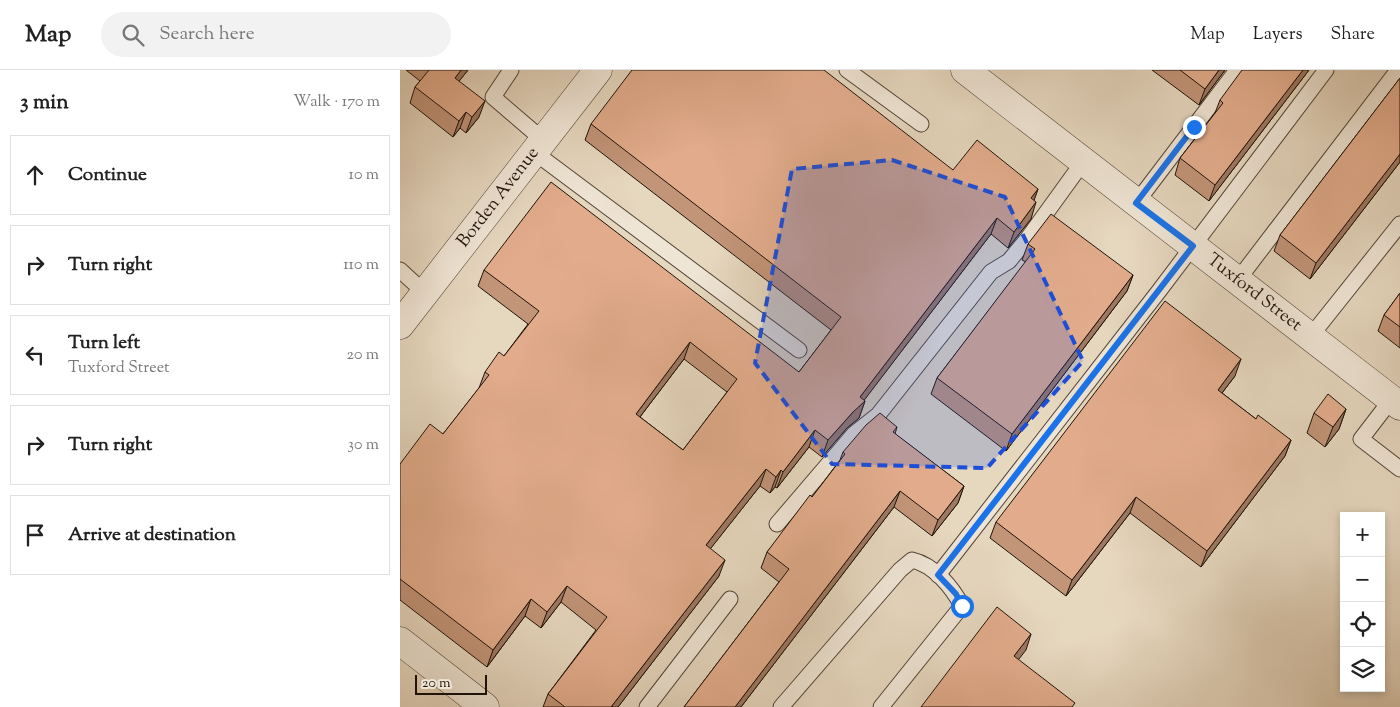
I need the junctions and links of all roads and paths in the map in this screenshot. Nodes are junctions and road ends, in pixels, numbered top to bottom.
1 (511, 70) edge
2 (598, 70) edge
3 (847, 70) edge
4 (965, 70) edge
5 (1237, 70) edge
6 (1326, 70) edge
7 (1398, 70) edge
8 (921, 124) dead end
9 (539, 146) junction
10 (1083, 162) junction
11 (1136, 203) junction
12 (1400, 224) edge
13 (1193, 246) junction
14 (400, 270) edge
15 (1237, 280) junction
16 (425, 293) junction
17 (400, 325) edge
18 (1310, 337) junction
19 (799, 350) dead end
20 (1396, 403) edge
21 (1400, 469) edge
22 (777, 524) dead end
23 (938, 575) junction
24 (730, 598) dead end
25 (400, 642) edge
26 (485, 707) edge
27 (647, 707) edge
28 (782, 707) edge
29 (881, 707) edge

1 - 9 lane
2 - 9 street, Borden Avenue
3 - 8 lane
4 - 10 street, Tuxford Street
5 - 11 lane
6 - 13 lane
7 - 15 lane
9 - 16 street, Borden Avenue
9 - 19 lane
10 - 11 street, Tuxford Street
10 - 22 lane
11 - 13 street, Tuxford Street
12 - 18 lane
13 - 15 street, Tuxford Street
13 - 23 lane
14 - 16 lane
15 - 18 street, Tuxford Street
16 - 17 street, Borden Avenue
18 - 20 street, Tuxford Street
20 - 21 lane
23 - 28 lane
23 - 29 lane
24 - 27 lane
25 - 26 street

